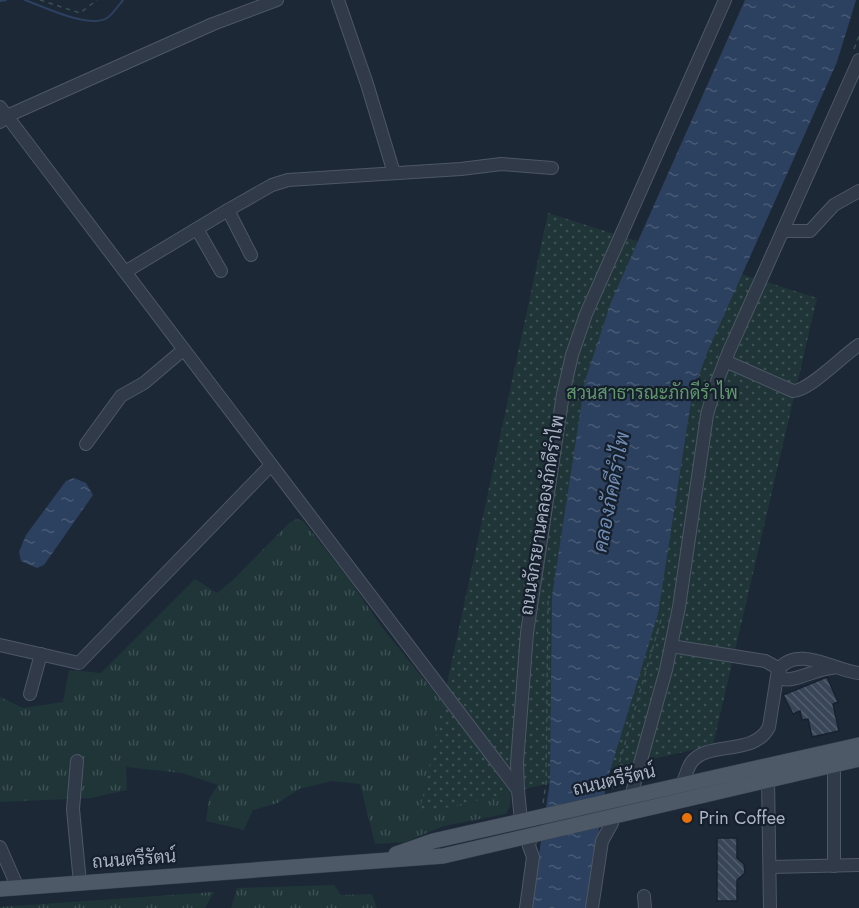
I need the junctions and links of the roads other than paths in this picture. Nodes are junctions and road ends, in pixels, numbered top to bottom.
1 (277, 0) edge
2 (338, 0) edge
3 (725, 0) edge
4 (856, 58) edge
5 (2, 115) edge
6 (552, 168) dead end
7 (394, 173) junction
8 (859, 191) edge
9 (228, 210) junction
10 (197, 229) junction
11 (783, 231) junction
12 (252, 255) dead end
13 (221, 271) dead end
14 (125, 272) junction
15 (859, 345) edge
16 (183, 350) junction
17 (725, 361) junction
18 (86, 444) dead end
19 (271, 465) junction
20 (0, 645) edge
21 (671, 646) junction
22 (41, 654) junction
23 (839, 668) junction
24 (778, 670) junction
25 (859, 673) edge
26 (30, 694) dead end
27 (859, 745) edge
28 (859, 759) edge
29 (77, 761) dead end
30 (834, 765) junction
31 (768, 780) junction
32 (682, 785) junction
33 (518, 790) junction
34 (619, 796) junction
35 (532, 817) junction
36 (611, 817) junction
37 (531, 836) junction
38 (0, 847) edge
39 (379, 860) junction
40 (859, 865) edge
41 (834, 866) junction
42 (770, 867) junction
43 (80, 883) junction
44 (18, 888) junction
45 (0, 889) edge
46 (526, 908) edge
47 (592, 908) edge
48 (770, 908) edge

1 - 5 street
2 - 7 street
3 - 33 street
4 - 11 street
5 - 14 street
6 - 7 street
7 - 9 street
8 - 11 street
9 - 10 street
9 - 12 street
10 - 13 street
10 - 14 street
11 - 17 street
14 - 16 street
15 - 17 street
16 - 18 street
16 - 19 street
17 - 21 street
19 - 22 street
19 - 33 street
20 - 22 street
21 - 24 street
21 - 34 street
22 - 26 street
23 - 24 street
23 - 24 street
23 - 25 street
24 - 32 street
27 - 32 main road, ถนนตรีรัตน์
28 - 30 main road, ถนนตรีรัตน์
29 - 43 street
30 - 31 main road, ถนนตรีรัตน์
30 - 41 street
31 - 36 main road, ถนนตรีรัตน์
31 - 42 street
32 - 34 main road, ถนนตรีรัตน์
33 - 35 street
34 - 35 main road, ถนนตรีรัตน์
35 - 39 main road, ถนนตรีรัตน์
36 - 37 main road, ถนนตรีรัตน์
36 - 47 street
37 - 39 main road, ถนนตรีรัตน์
37 - 46 street
38 - 44 street
39 - 43 main road, ถนนตรีรัตน์
40 - 41 street
41 - 42 street
42 - 48 street
43 - 44 main road, ถนนตรีรัตน์
44 - 45 main road, ถนนตรีรัตน์

